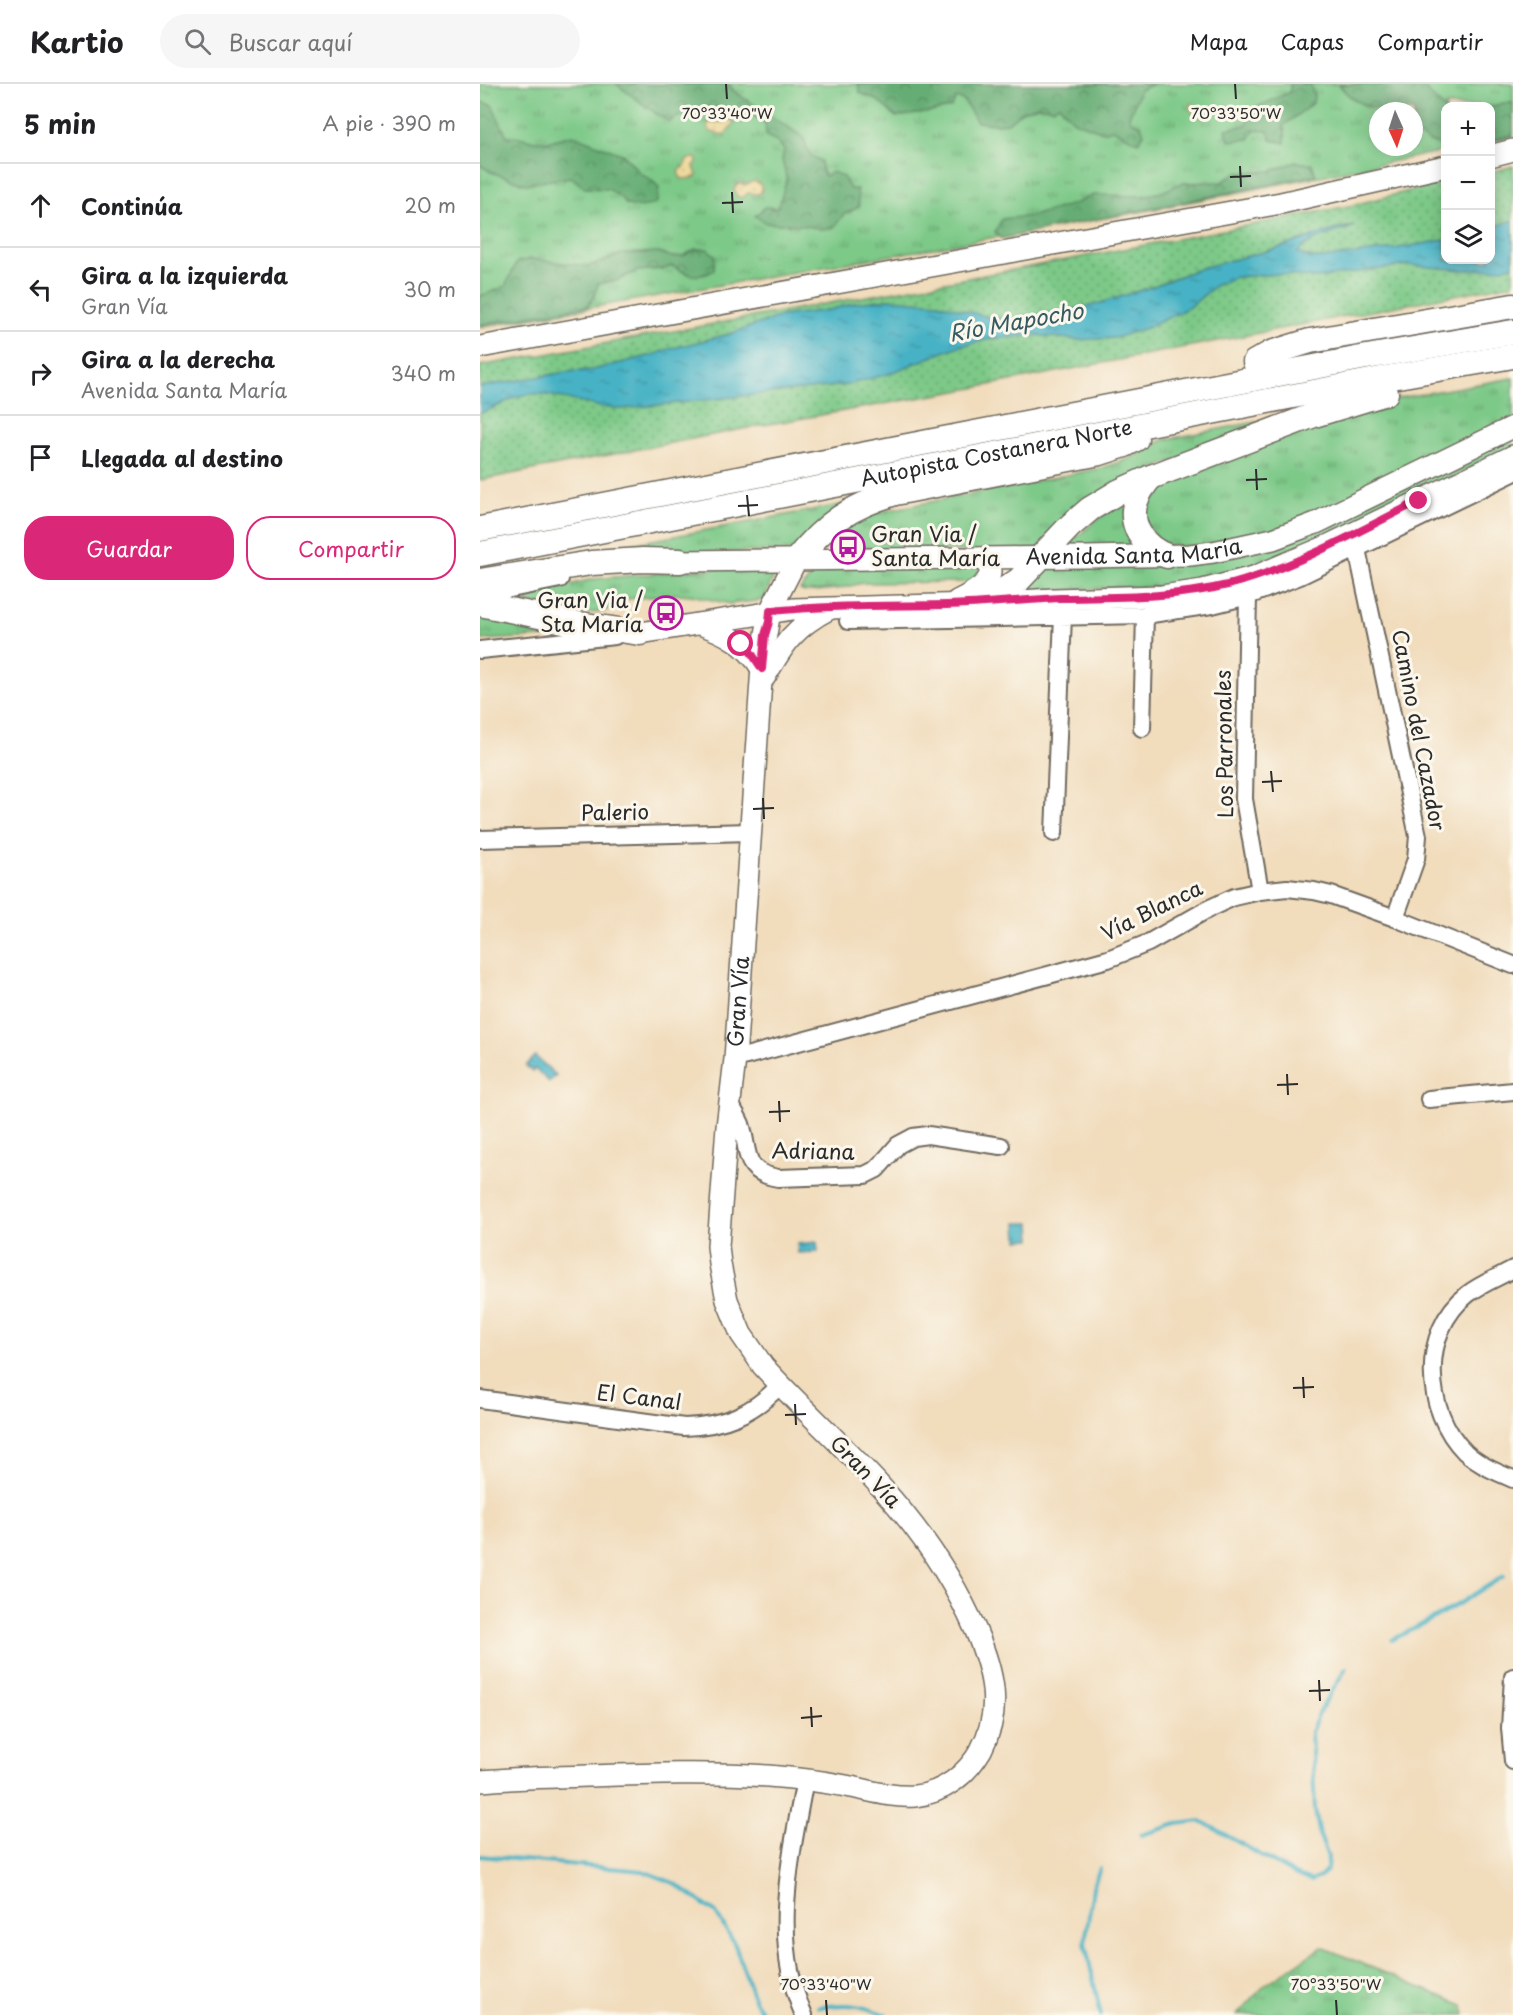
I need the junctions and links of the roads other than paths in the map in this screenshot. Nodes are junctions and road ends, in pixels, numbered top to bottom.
1 (1513, 150) edge
2 (1495, 155) edge
3 (1441, 167) edge
4 (1513, 306) edge
5 (1513, 332) edge
6 (480, 347) edge
7 (1513, 358) edge
8 (1255, 362) dead end
9 (1513, 427) edge
10 (1136, 439) dead end
11 (1513, 456) edge
12 (1513, 473) edge
13 (1151, 477) junction
14 (480, 529) edge
15 (1357, 549) junction
16 (480, 554) edge
17 (1167, 556) junction
18 (1041, 557) junction
19 (980, 558) junction
20 (796, 560) junction
21 (680, 561) junction
22 (480, 581) edge
23 (480, 595) edge
24 (1248, 596) junction
25 (480, 604) edge
26 (973, 604) junction
27 (948, 605) junction
28 (770, 611) junction
29 (841, 614) junction
30 (1144, 615) junction
31 (1063, 616) junction
32 (700, 624) junction
33 (640, 633) junction
34 (480, 650) edge
35 (761, 677) junction
36 (1142, 728) dead end
37 (752, 832) junction
38 (1054, 833) dead end
39 (480, 839) edge
40 (1260, 891) junction
41 (1395, 918) junction
42 (1513, 965) edge
43 (735, 1059) junction
44 (1513, 1090) edge
45 (1429, 1099) dead end
46 (730, 1103) junction
47 (1001, 1146) dead end
48 (1513, 1269) edge
49 (780, 1385) junction
50 (480, 1399) edge
51 (1513, 1479) edge
52 (1513, 1677) edge
53 (1513, 1761) edge
54 (805, 1779) junction
55 (480, 1781) edge
56 (804, 2015) edge

1 - 2 main road
3 - 6 main road
4 - 8 highway
5 - 14 highway, Autopista Costanera Norte
7 - 13 highway
7 - 16 highway, Autopista Costanera Norte
9 - 17 main road, Avenida Santa María
10 - 20 highway
11 - 26 main road, Avenida Santa María
12 - 15 street, Avenida Santa María
13 - 17 highway
13 - 18 highway
15 - 24 street, Avenida Santa María
15 - 41 street, Camino del Cazador
17 - 18 main road, Avenida Santa María
18 - 19 main road, Avenida Santa María
18 - 26 highway
19 - 20 main road, Avenida Santa María
19 - 27 main road
20 - 21 main road, Avenida Santa María
20 - 28 main road, Gran Vía
21 - 22 highway
21 - 23 street, Avenida Santa María
24 - 30 street, Avenida Santa María
24 - 40 street, Los Parronales
25 - 33 highway
26 - 27 main road, Avenida Santa María
27 - 29 main road, Avenida Santa María
28 - 29 main road, Avenida Santa María
28 - 32 main road, Avenida Santa María
28 - 35 main road, Gran Vía
29 - 31 street, Avenida Santa María
29 - 35 main road, Gran Vía
30 - 31 street, Avenida Santa María
30 - 36 street
31 - 38 street
32 - 33 main road, Avenida Santa María
32 - 35 main road
33 - 34 street, Avenida Santa María
35 - 37 main road, Gran Vía
37 - 39 street, Palerio
37 - 43 main road, Gran Vía
40 - 41 street, Vía Blanca
40 - 43 street, Vía Blanca
41 - 42 street, Vía Blanca
43 - 46 main road, Gran Vía
44 - 45 street
46 - 47 street, Adriana
46 - 49 main road, Gran Vía
48 - 51 street
49 - 50 street, El Canal
49 - 54 main road, Gran Vía
52 - 53 street
54 - 55 main road, Gran Vía
54 - 56 street

